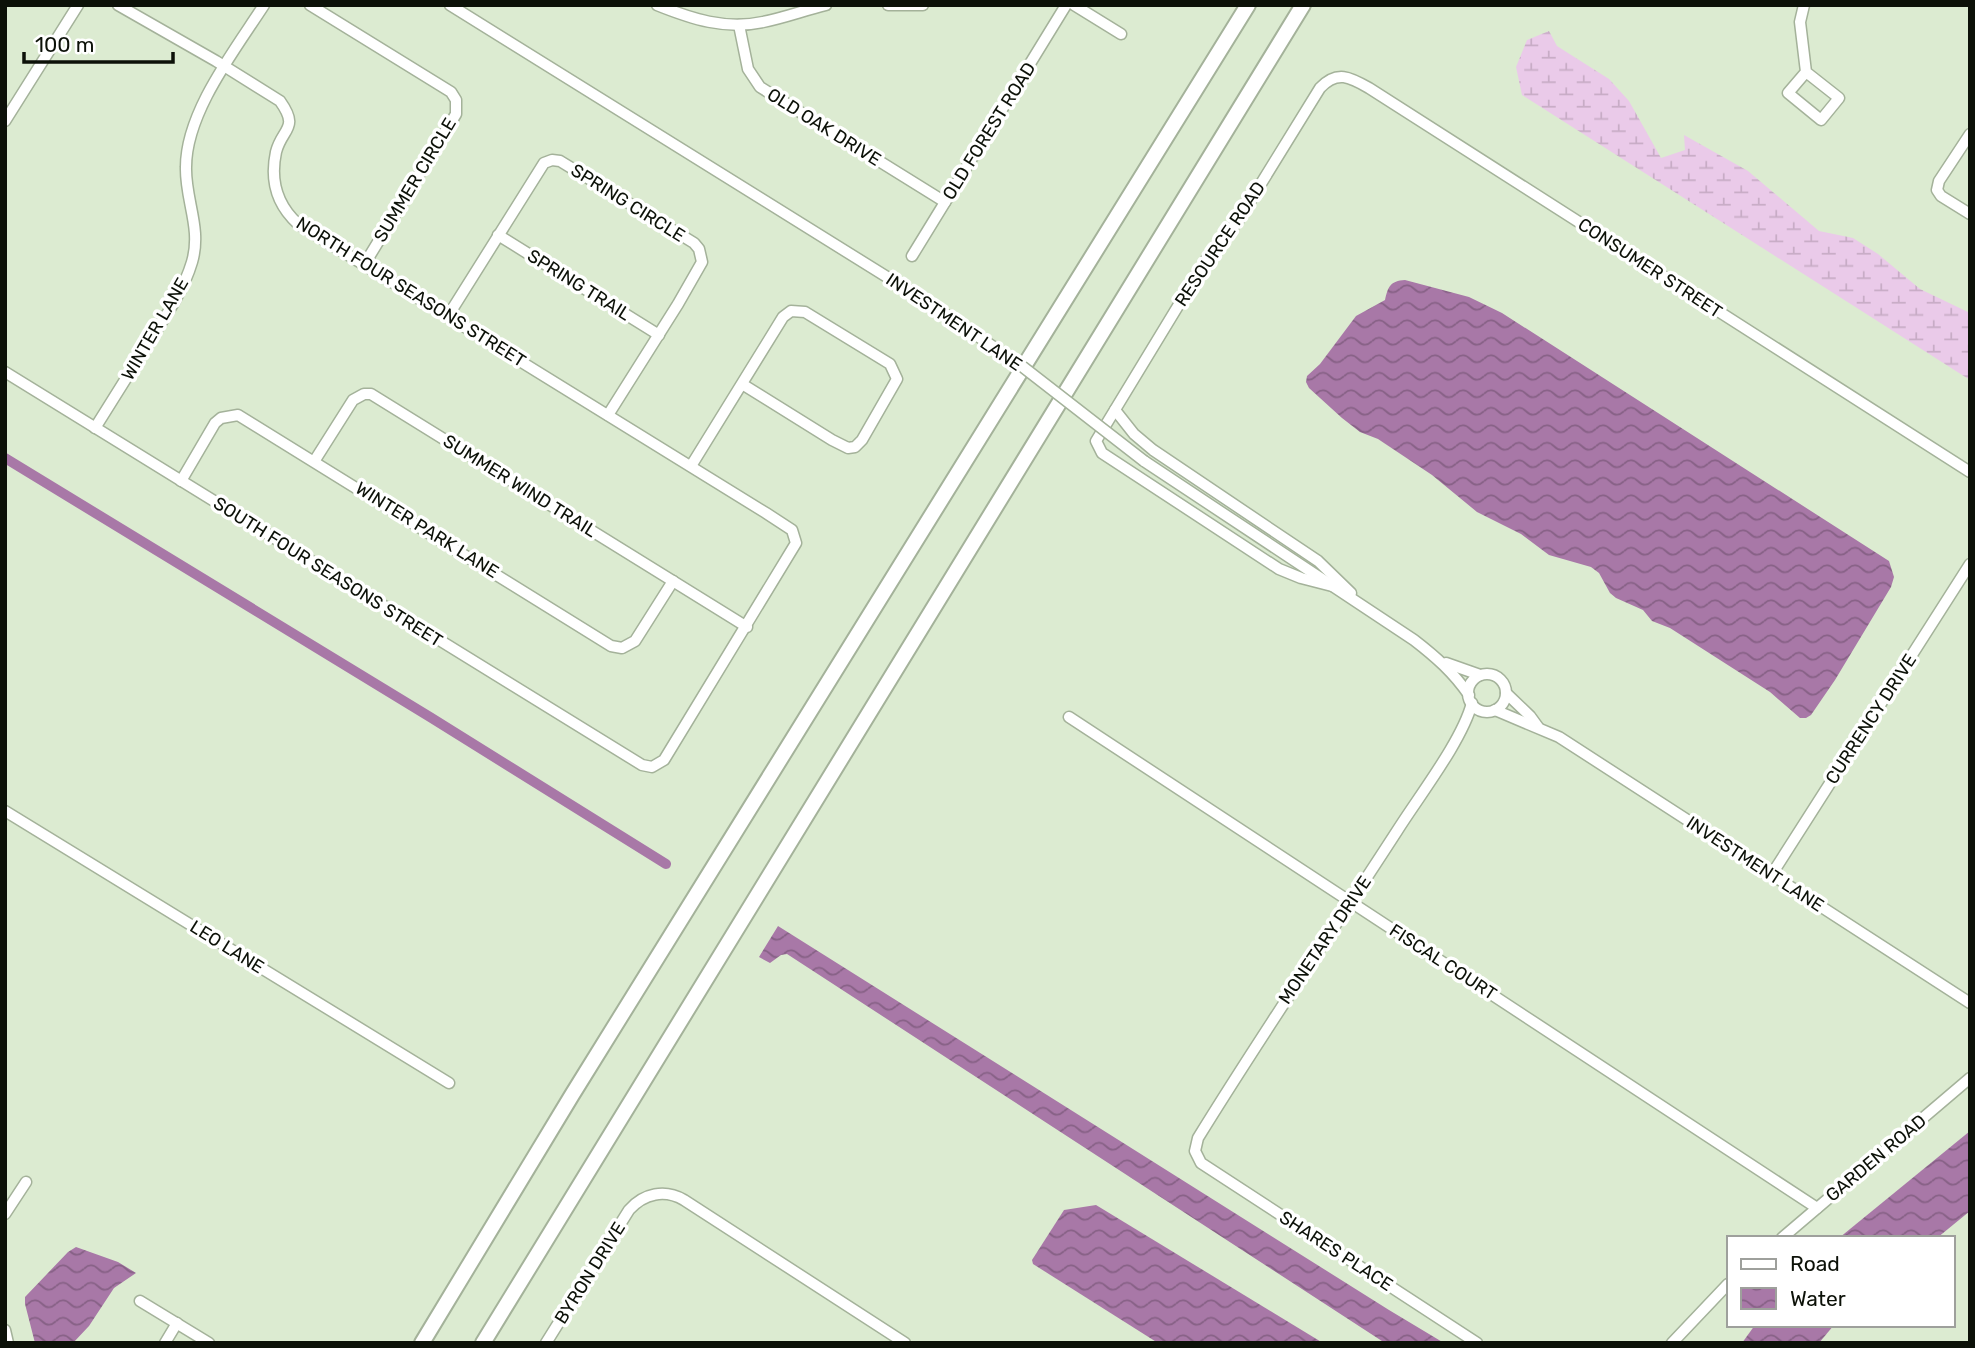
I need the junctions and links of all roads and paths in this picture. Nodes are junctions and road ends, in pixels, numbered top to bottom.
1 (78, 5) edge
2 (118, 5) edge
3 (264, 5) edge
4 (310, 5) edge
5 (450, 5) edge
6 (657, 5) edge
7 (826, 5) edge
8 (888, 5) edge
9 (923, 5) edge
10 (1066, 5) edge
11 (1074, 5) edge
12 (1248, 5) edge
13 (1303, 5) edge
14 (1804, 5) edge
15 (739, 25) junction
16 (1121, 34) dead end
17 (224, 66) junction
18 (1806, 72) junction
19 (1328, 80) joint
20 (5, 121) edge
21 (1970, 134) edge
22 (945, 202) junction
23 (1970, 214) edge
24 (498, 235) junction
25 (912, 256) dead end
26 (364, 265) junction
27 (448, 316) junction
28 (659, 335) junction
29 (5, 372) edge
30 (742, 384) junction
31 (1115, 410) junction
32 (608, 415) junction
33 (95, 428) junction
34 (315, 460) junction
35 (691, 466) junction
36 (1970, 472) edge
37 (181, 481) junction
38 (1970, 564) edge
39 (673, 581) junction
40 (1336, 587) junction
41 (1365, 607) junction
42 (747, 627) junction
43 (1442, 662) junction
44 (1480, 676) junction
45 (1506, 693) junction
46 (1470, 699) junction
47 (1491, 710) junction
48 (1069, 717) dead end
49 (1462, 726) junction
50 (1538, 727) junction
51 (5, 811) edge
52 (1772, 874) junction
53 (1351, 902) junction
54 (1970, 1003) edge
55 (1970, 1078) edge
56 (449, 1083) dead end
57 (1197, 1157) joint
58 (26, 1182) dead end
59 (1817, 1208) junction
60 (5, 1214) edge
61 (1784, 1236) edge
62 (1727, 1285) edge
63 (140, 1301) dead end
64 (177, 1324) junction
65 (5, 1330) edge
66 (8, 1343) edge
67 (165, 1343) edge
68 (209, 1343) edge
69 (422, 1343) edge
70 (483, 1343) edge
71 (546, 1343) edge
72 (905, 1343) edge
73 (1478, 1343) edge
74 (1672, 1343) edge

1 - 20 street
2 - 17 street, NORTH FOUR SEASONS STREET
3 - 17 street
4 - 26 street, SUMMER CIRCLE
5 - 40 street, INVESTMENT LANE, bridge
6 - 15 street
7 - 15 street
8 - 9 street
10 - 22 street, OLD FOREST ROAD
11 - 16 street
12 - 69 highway
13 - 70 highway
14 - 18 street
15 - 22 street, OLD OAK DRIVE
17 - 26 street, NORTH FOUR SEASONS STREET
17 - 33 street, WINTER LANE
18 - 18 street
19 - 31 street, RESOURCE ROAD
19 - 36 street, CONSUMER STREET
21 - 23 street
22 - 25 street, OLD FOREST ROAD
24 - 27 street, SPRING CIRCLE
24 - 28 street, SPRING TRAIL
24 - 28 street, SPRING CIRCLE
26 - 27 street, NORTH FOUR SEASONS STREET
27 - 32 street, NORTH FOUR SEASONS STREET
28 - 32 street, SPRING CIRCLE
29 - 33 street, SOUTH FOUR SEASONS STREET
30 - 30 street
30 - 35 street
31 - 40 street, RESOURCE ROAD
31 - 41 street
32 - 35 street, NORTH FOUR SEASONS STREET
33 - 37 street, SOUTH FOUR SEASONS STREET
34 - 37 street, WINTER PARK LANE
34 - 39 street, SUMMER WIND TRAIL
34 - 39 street, WINTER PARK LANE
35 - 42 street, NORTH FOUR SEASONS STREET
37 - 42 street, SOUTH FOUR SEASONS STREET
38 - 52 street, CURRENCY DRIVE
39 - 42 street, SUMMER WIND TRAIL
40 - 41 street, INVESTMENT LANE
41 - 43 street, INVESTMENT LANE
43 - 44 street, INVESTMENT LANE
43 - 46 street, INVESTMENT LANE
44 - 45 street
44 - 46 street
45 - 47 street
45 - 50 street, INVESTMENT LANE
46 - 47 street
46 - 49 street, MONETARY DRIVE
47 - 49 street, MONETARY DRIVE
47 - 50 street, INVESTMENT LANE
48 - 53 street, FISCAL COURT
49 - 53 street, MONETARY DRIVE
50 - 52 street, INVESTMENT LANE
51 - 56 street, LEO LANE
52 - 54 street, INVESTMENT LANE
53 - 57 street, MONETARY DRIVE
53 - 59 street, FISCAL COURT
55 - 59 street, GARDEN ROAD
57 - 73 street, SHARES PLACE
58 - 60 street
59 - 61 street, GARDEN ROAD
62 - 74 street
63 - 64 street
64 - 67 street
64 - 68 street
65 - 66 street
71 - 72 street, BYRON DRIVE

